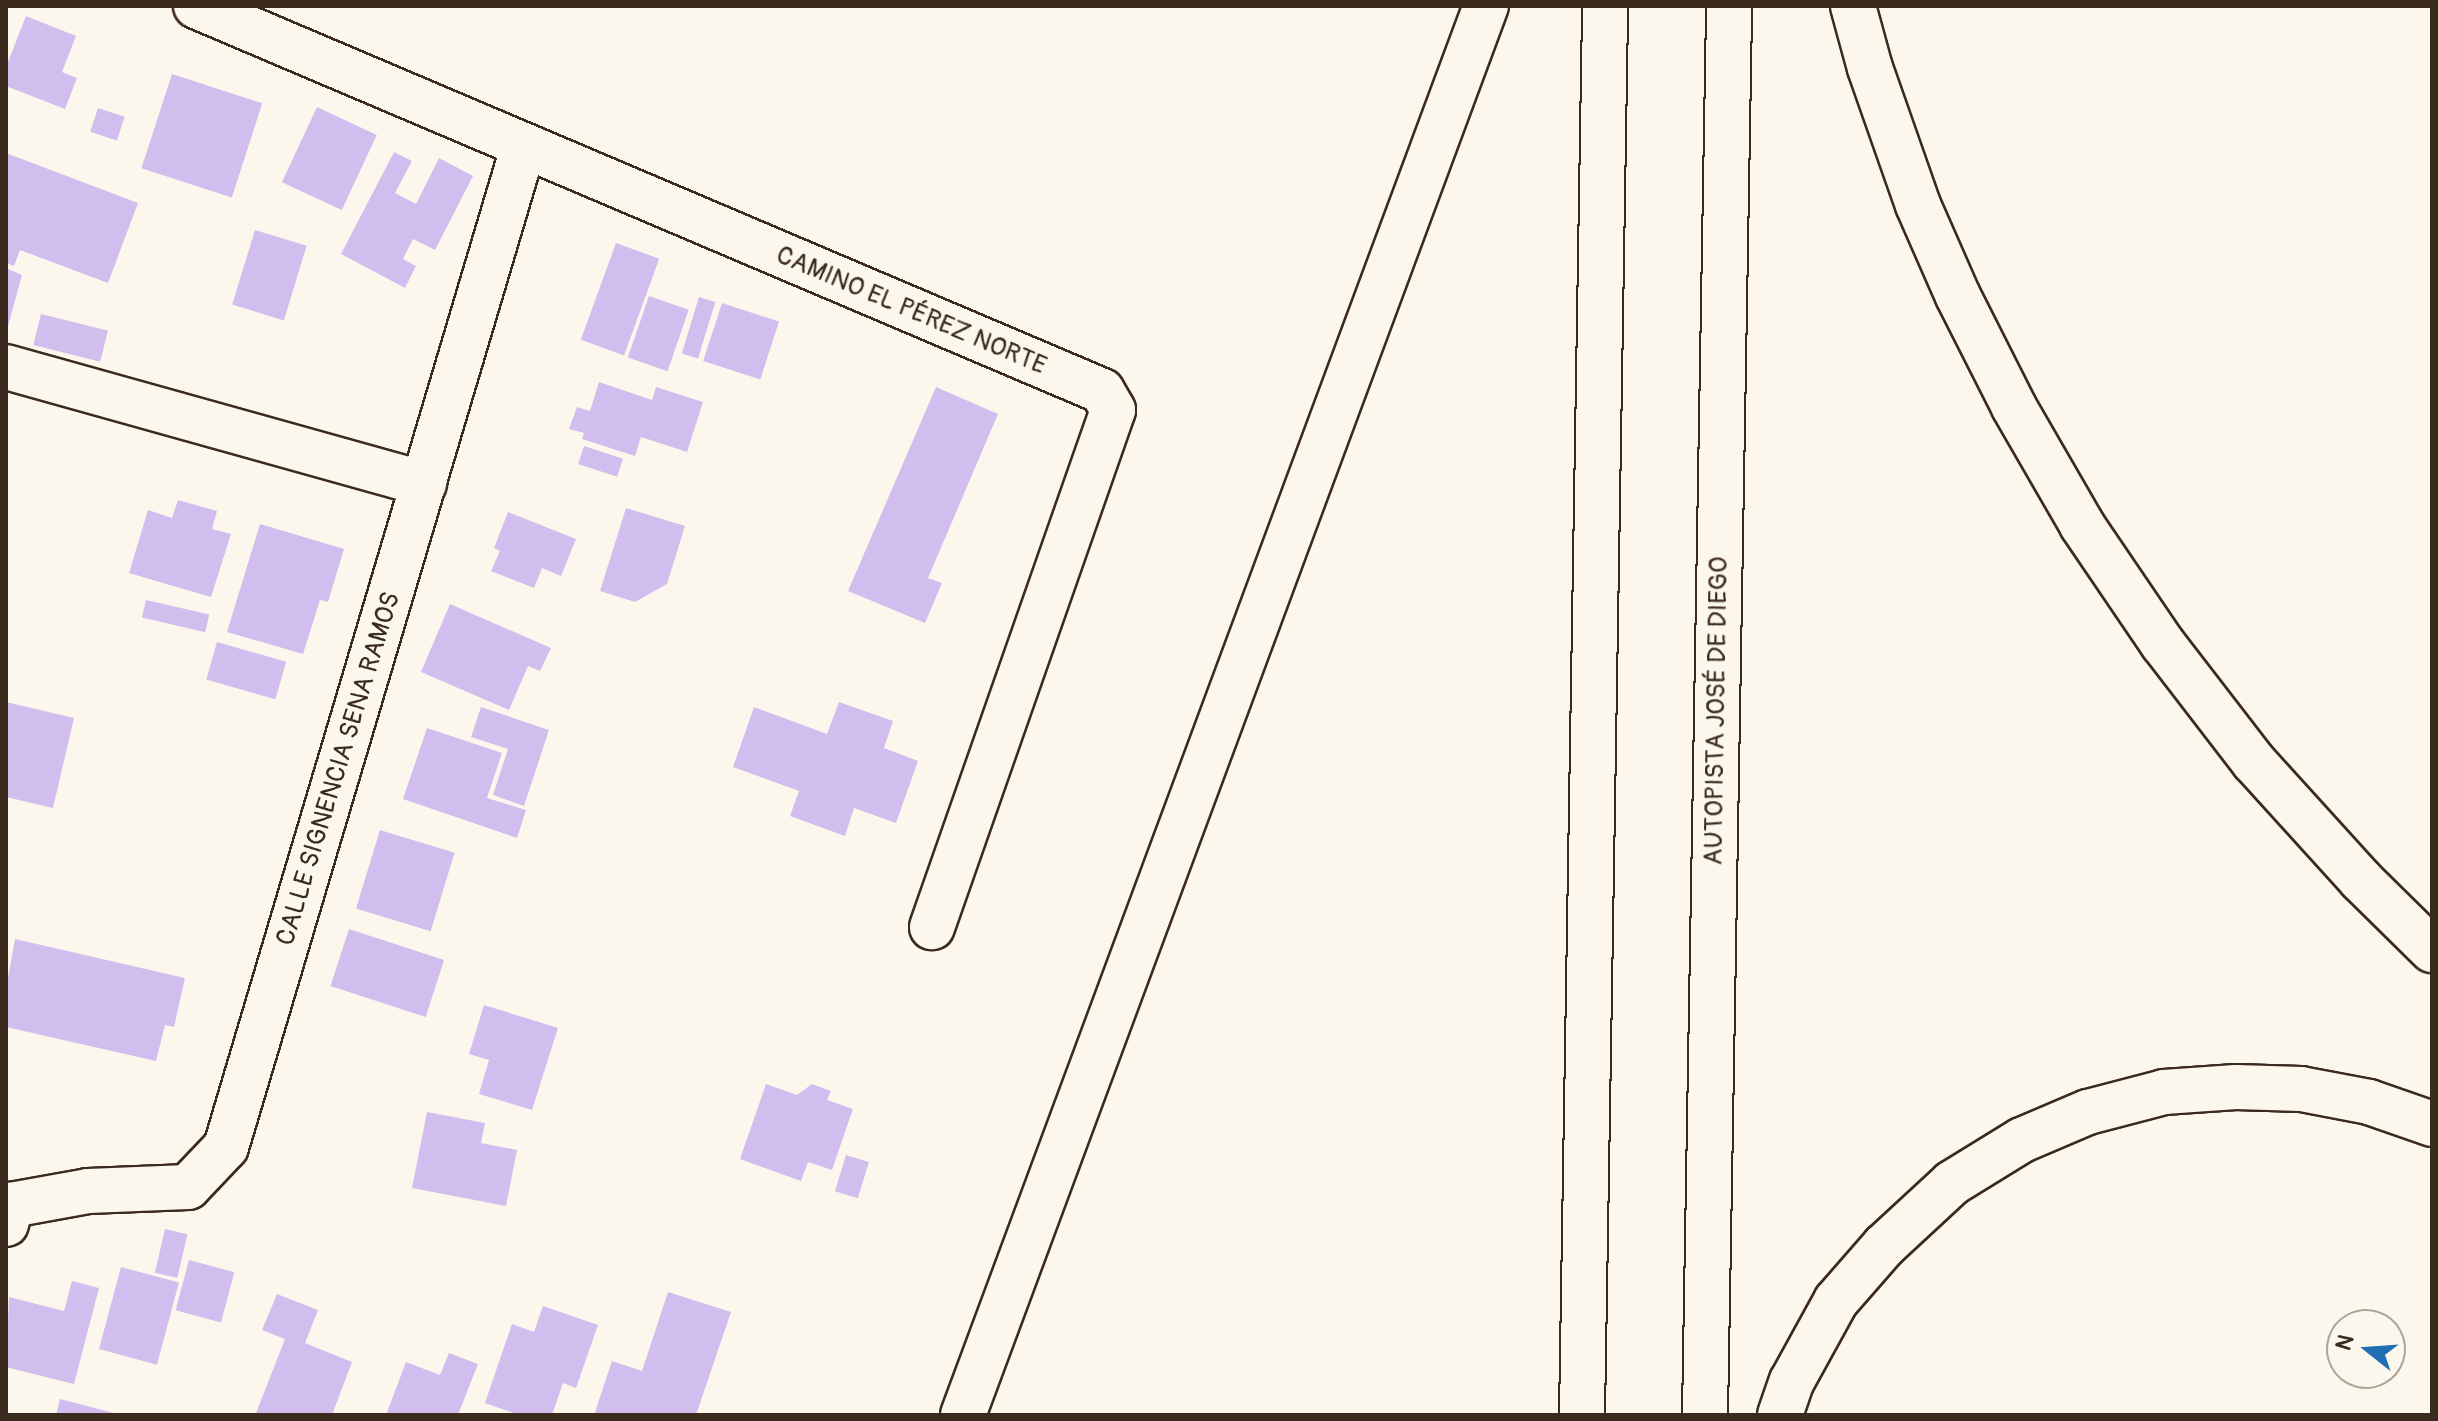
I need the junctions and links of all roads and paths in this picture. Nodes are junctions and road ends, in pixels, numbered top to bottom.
1 (196, 6) edge
2 (1486, 6) edge
3 (1605, 6) edge
4 (1729, 6) edge
5 (1853, 6) edge
6 (523, 148) junction
7 (6, 367) edge
8 (424, 484) junction
9 (932, 927) dead end
10 (2432, 950) edge
11 (2432, 1124) edge
12 (6, 1224) edge
13 (963, 1415) edge
14 (1582, 1415) edge
15 (1705, 1415) edge
16 (1780, 1415) edge

1 - 6 main road, CAMINO EL PÉREZ NORTE
2 - 13 main road
3 - 14 main road
4 - 15 main road, AUTOPISTA JOSÉ DE DIEGO
5 - 10 main road
6 - 8 main road, CALLE SIGNENCIA SENA RAMOS
6 - 9 main road, CAMINO EL PÉREZ NORTE
7 - 8 main road
8 - 12 main road, CALLE SIGNENCIA SENA RAMOS
11 - 16 main road

